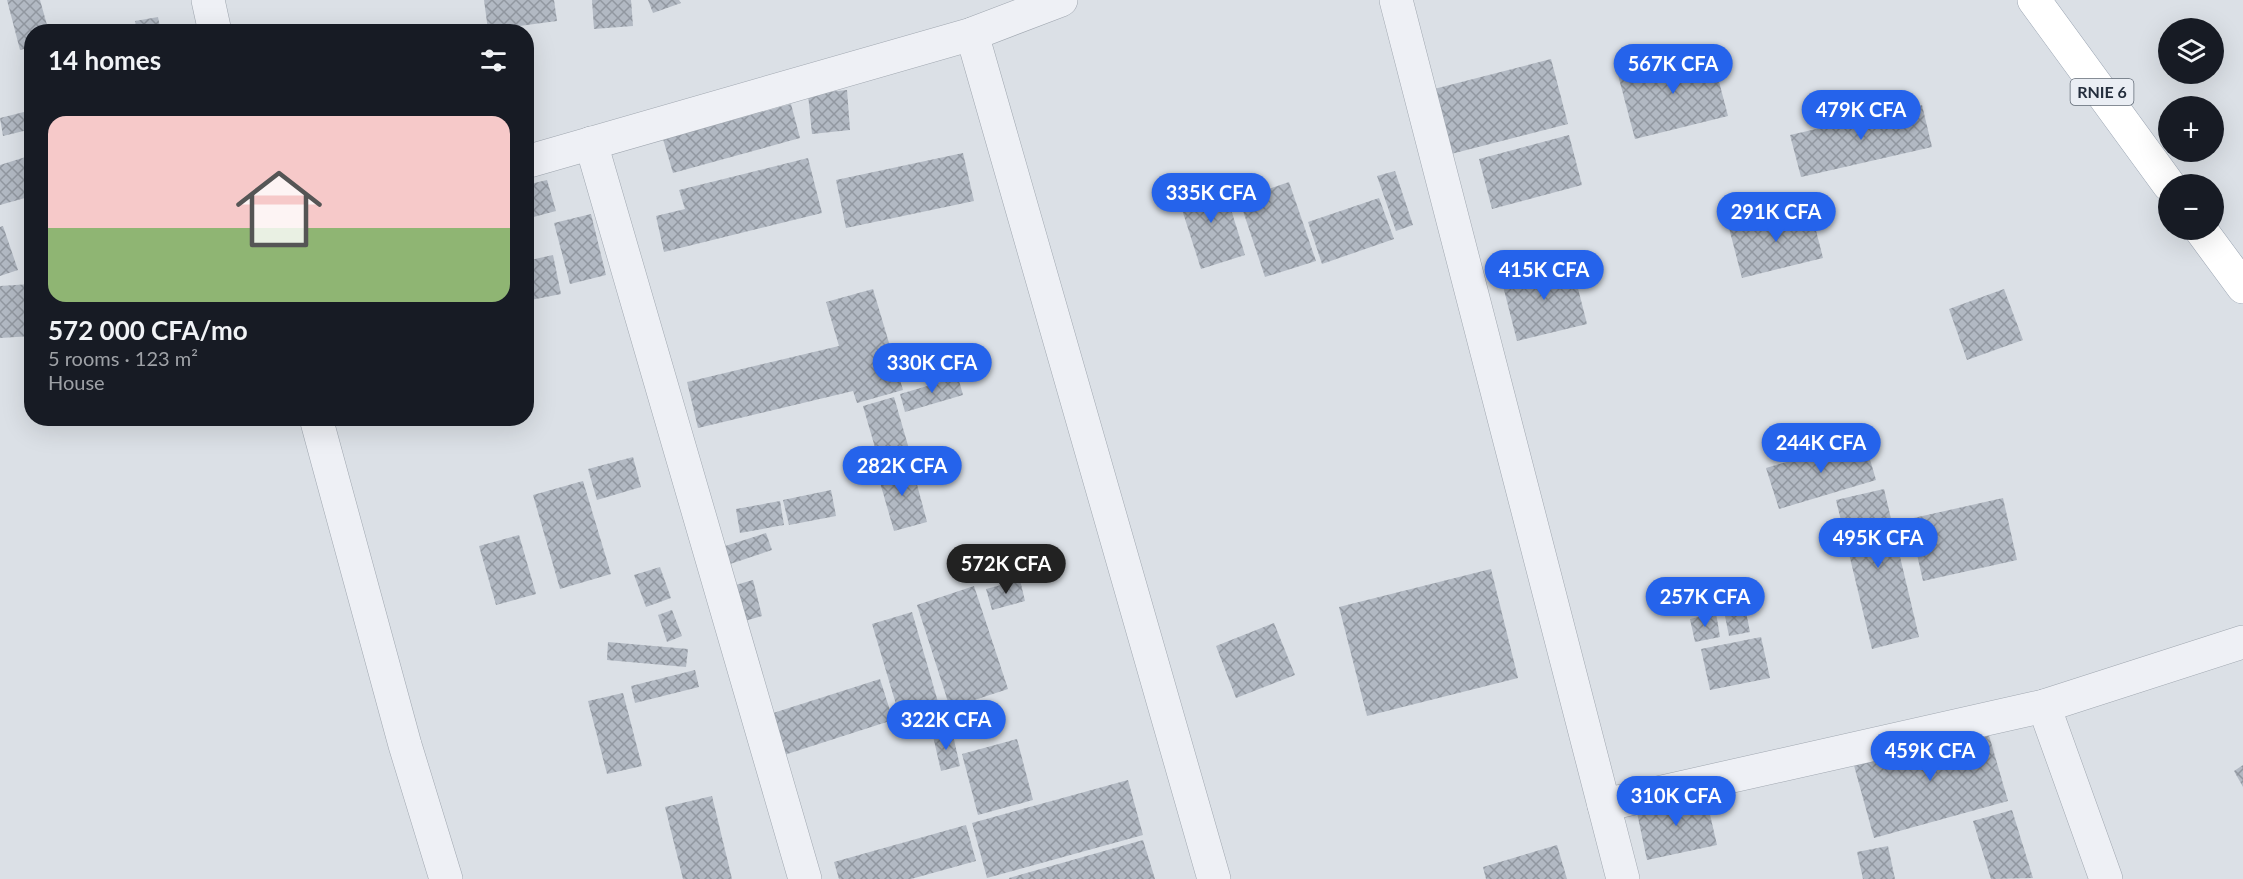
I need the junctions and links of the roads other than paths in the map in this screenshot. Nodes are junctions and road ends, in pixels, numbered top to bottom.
1 (208, 0) edge
2 (1061, 0) edge
3 (1396, 0) edge
4 (2034, 0) edge
5 (214, 24) edge
6 (972, 34) junction
7 (591, 142) junction
8 (534, 160) edge
9 (2161, 174) edge
10 (2208, 240) edge
11 (2243, 287) edge
12 (318, 426) edge
13 (2243, 642) edge
14 (2044, 706) junction
15 (1604, 805) junction
16 (447, 879) edge
17 (805, 879) edge
18 (1214, 879) edge
19 (1623, 879) edge
20 (2106, 879) edge

1 - 5 street
2 - 6 street
3 - 15 street
4 - 9 main road, RNIE 6
6 - 7 street
6 - 18 street
7 - 8 street
7 - 17 street
10 - 11 main road
12 - 16 street
13 - 14 street
14 - 15 street
14 - 20 street
15 - 19 street

